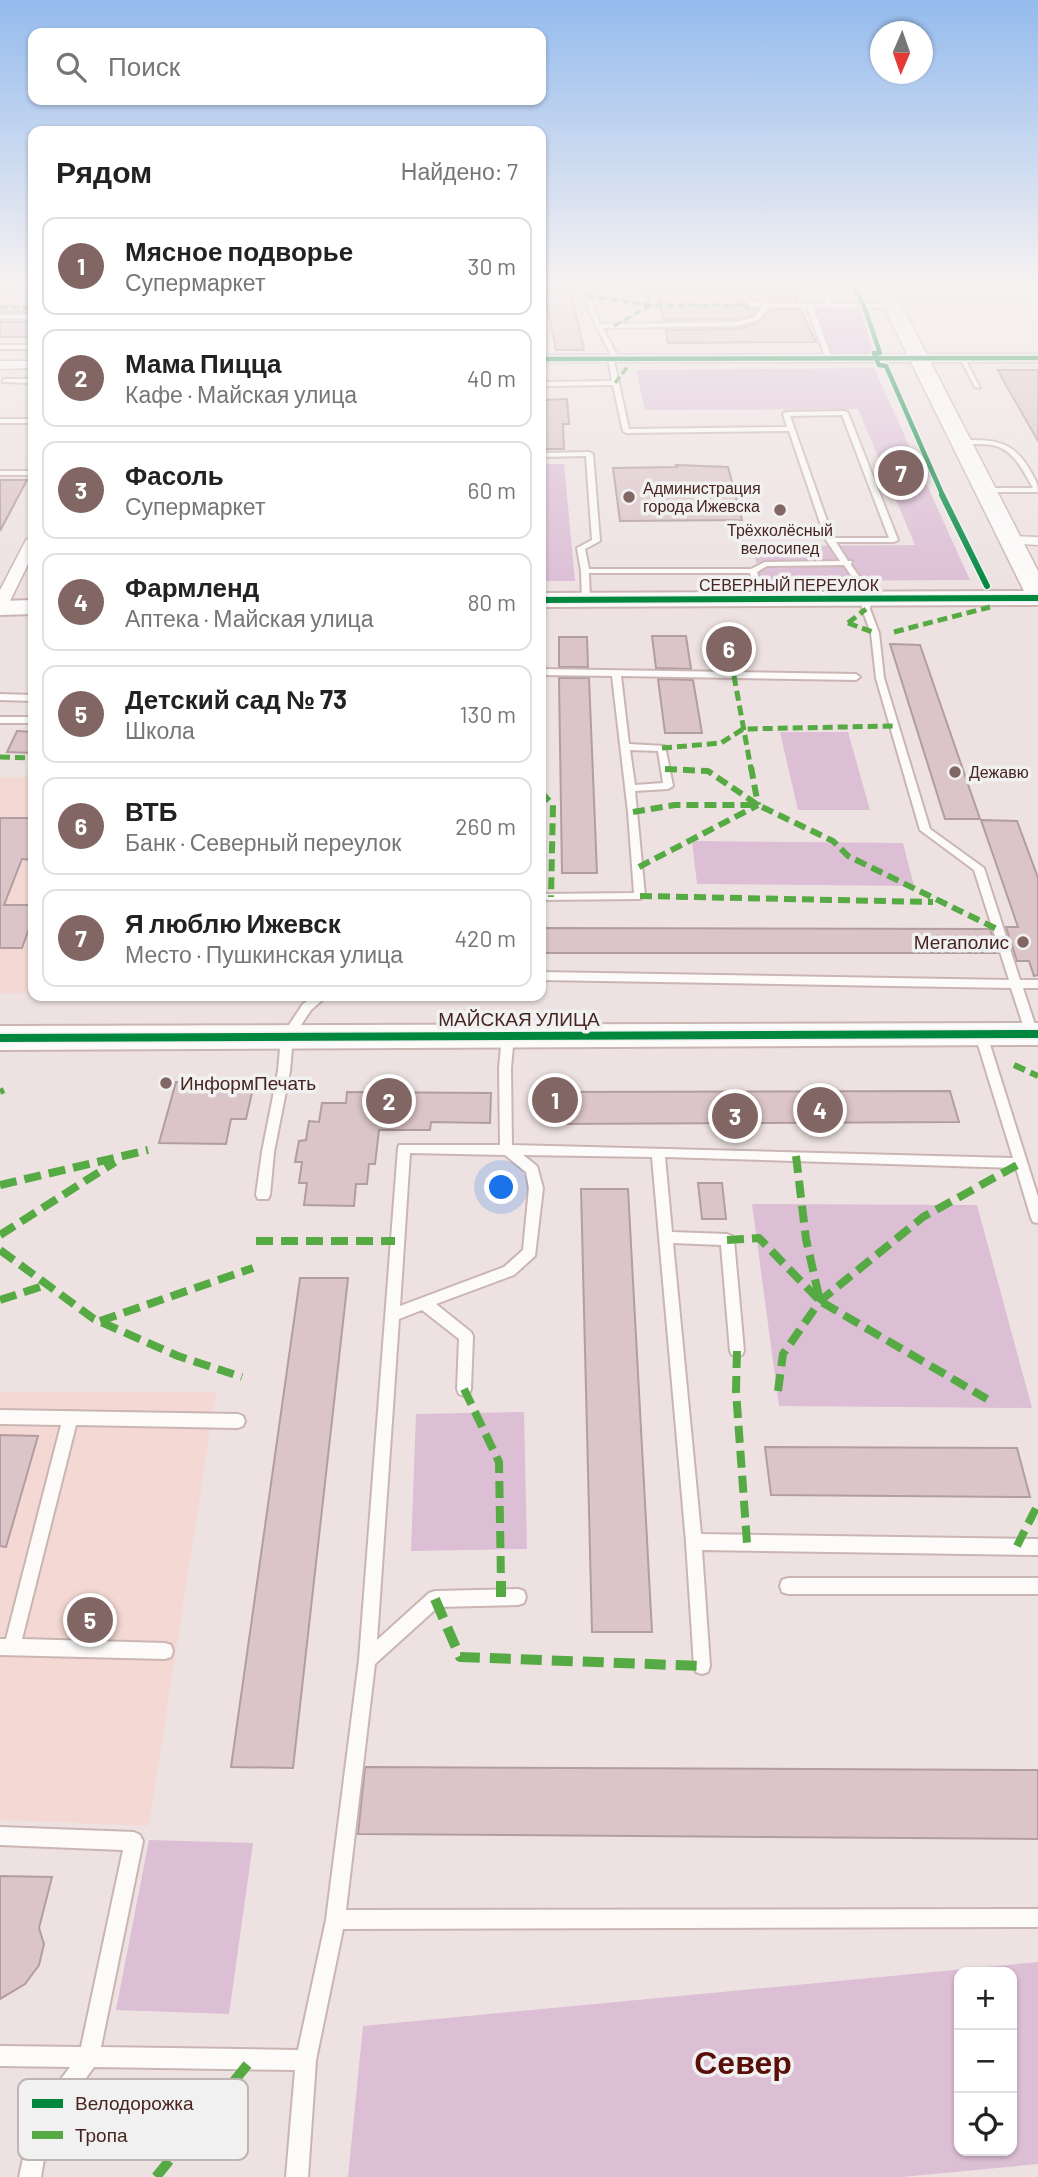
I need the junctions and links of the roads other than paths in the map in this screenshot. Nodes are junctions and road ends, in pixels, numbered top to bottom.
1 (616, 387) edge
2 (934, 387) edge
3 (0, 421) edge
4 (28, 421) edge
5 (791, 429) junction
6 (961, 442) junction
7 (546, 455) edge
8 (0, 473) edge
9 (28, 473) edge
10 (986, 490) junction
11 (831, 540) junction
12 (1010, 540) junction
13 (1038, 541) edge
14 (28, 551) edge
15 (849, 563) junction
16 (753, 570) junction
17 (585, 571) junction
18 (1038, 596) edge
19 (2, 597) edge
20 (867, 598) junction
21 (762, 599) junction
22 (546, 600) edge
23 (586, 600) junction
24 (28, 605) edge
25 (546, 672) edge
26 (616, 675) junction
27 (856, 677) dead end
28 (0, 697) edge
29 (28, 698) edge
30 (0, 720) edge
31 (28, 720) edge
32 (625, 747) junction
33 (630, 788) junction
34 (546, 897) edge
35 (546, 976) edge
36 (1016, 983) junction
37 (1038, 984) edge
38 (315, 1001) edge
39 (1035, 1034) edge
40 (981, 1035) junction
41 (508, 1036) junction
42 (287, 1037) junction
43 (0, 1038) edge
44 (506, 1148) junction
45 (658, 1152) junction
46 (1021, 1163) junction
47 (263, 1195) dead end
48 (1038, 1218) edge
49 (666, 1237) junction
50 (424, 1303) junction
51 (392, 1314) junction
52 (737, 1351) dead end
53 (464, 1389) dead end
54 (0, 1418) edge
55 (70, 1418) junction
56 (238, 1421) dead end
57 (694, 1542) junction
58 (1038, 1547) edge
59 (788, 1586) dead end
60 (1038, 1586) edge
61 (518, 1597) dead end
62 (6, 1647) edge
63 (165, 1651) dead end
64 (367, 1660) junction
65 (702, 1665) dead end
66 (0, 1836) edge
67 (1038, 1918) edge
68 (335, 1920) junction
69 (0, 2056) edge
70 (89, 2058) junction
71 (306, 2060) junction
72 (73, 2079) edge
73 (297, 2177) edge

1 - 5 lane
2 - 6 main road
3 - 4 lane
5 - 11 lane
5 - 11 lane
6 - 10 main road
6 - 10 lane
7 - 17 lane
8 - 9 lane
10 - 12 main road
11 - 15 lane
12 - 13 street
12 - 18 main road
14 - 19 street
15 - 16 lane
15 - 20 lane
16 - 17 lane
16 - 21 lane
17 - 23 lane
18 - 20 street, СЕВЕРНЫЙ ПЕРЕУЛОК
19 - 24 street
20 - 21 street, СЕВЕРНЫЙ ПЕРЕУЛОК
20 - 36 lane
21 - 23 street, СЕВЕРНЫЙ ПЕРЕУЛОК
22 - 23 street, СЕВЕРНЫЙ ПЕРЕУЛОК
25 - 26 lane
26 - 27 lane
26 - 32 lane
28 - 29 lane
30 - 31 lane
32 - 33 lane
32 - 33 lane
33 - 34 lane
35 - 36 lane
36 - 37 lane
36 - 39 lane
38 - 42 lane
39 - 40 street, МАЙСКАЯ УЛИЦА
40 - 41 street, МАЙСКАЯ УЛИЦА
40 - 46 lane
41 - 42 street, МАЙСКАЯ УЛИЦА
41 - 44 lane
42 - 43 street, МАЙСКАЯ УЛИЦА
42 - 47 lane
44 - 45 lane
44 - 50 lane
44 - 51 lane
45 - 46 lane
45 - 49 lane
46 - 48 lane
49 - 52 lane
49 - 57 lane
50 - 51 lane
50 - 53 lane
51 - 64 lane
54 - 55 lane
55 - 56 lane
55 - 62 lane
57 - 58 lane
57 - 65 lane
59 - 60 lane
61 - 64 lane
62 - 63 lane
64 - 68 lane
66 - 70 lane
67 - 68 lane
68 - 71 lane
69 - 70 lane
70 - 71 lane
70 - 72 lane
71 - 73 lane

